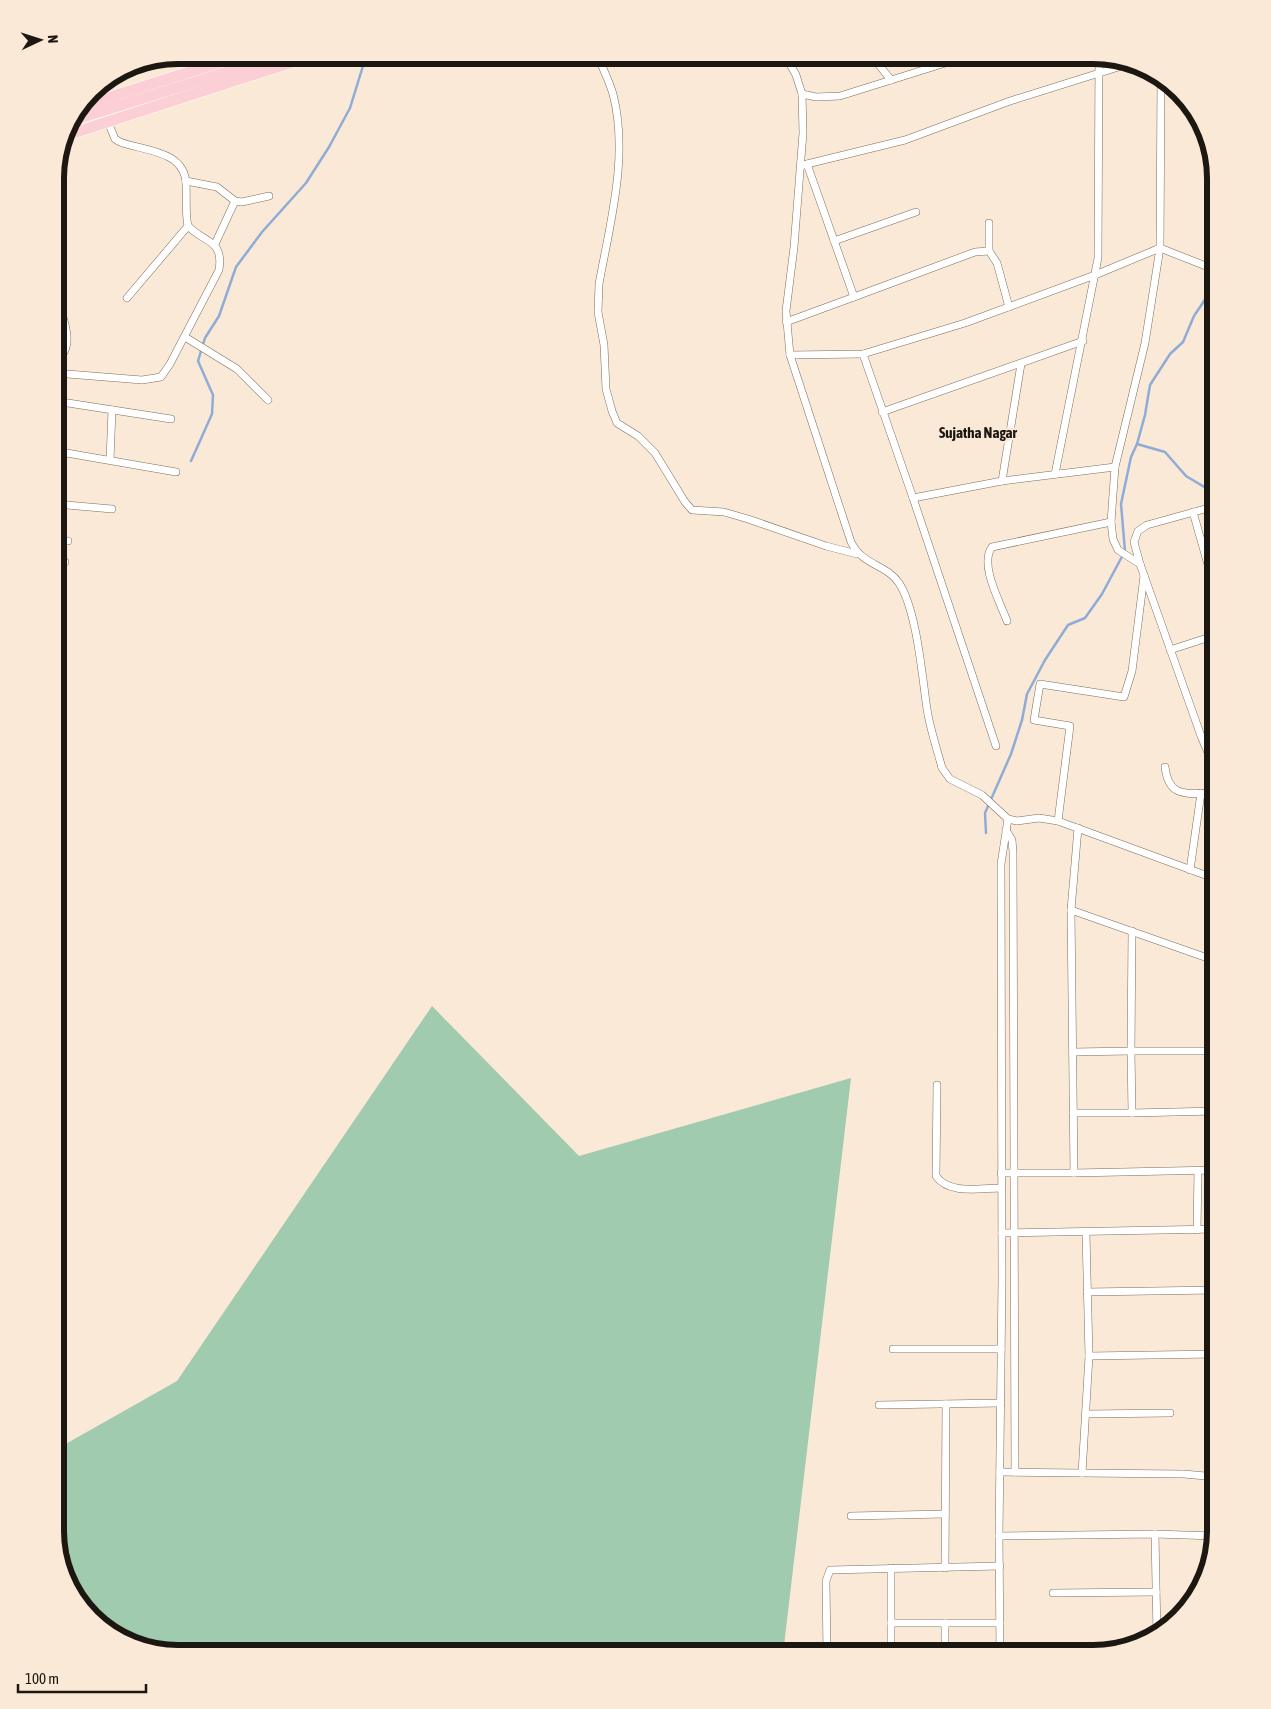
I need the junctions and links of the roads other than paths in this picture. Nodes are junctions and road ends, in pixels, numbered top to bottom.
1 (215, 64) edge
2 (253, 64) edge
3 (286, 64) edge
4 (601, 64) edge
5 (790, 64) edge
6 (878, 64) edge
7 (943, 64) edge
8 (1099, 64) edge
9 (1119, 67) edge
10 (1099, 73) junction
11 (891, 80) junction
12 (1161, 86) edge
13 (802, 94) junction
14 (92, 103) edge
15 (82, 116) edge
16 (108, 122) junction
17 (72, 133) edge
18 (804, 165) junction
19 (186, 181) junction
20 (269, 196) dead end
21 (235, 201) junction
22 (916, 212) dead end
23 (989, 223) dead end
24 (188, 226) junction
25 (834, 241) junction
26 (215, 244) junction
27 (1160, 248) junction
28 (989, 251) junction
29 (1207, 267) edge
30 (1095, 275) junction
31 (854, 297) junction
32 (126, 298) dead end
33 (1009, 307) junction
34 (786, 322) junction
35 (64, 324) edge
36 (185, 337) junction
37 (1083, 341) junction
38 (64, 353) edge
39 (863, 354) junction
40 (790, 355) junction
41 (1021, 364) junction
42 (64, 373) edge
43 (268, 400) dead end
44 (64, 402) edge
45 (112, 410) junction
46 (882, 412) junction
47 (171, 419) dead end
48 (64, 452) edge
49 (110, 460) junction
50 (1115, 467) junction
51 (176, 472) dead end
52 (1055, 474) junction
53 (1002, 481) junction
54 (912, 498) junction
55 (64, 505) edge
56 (1207, 508) edge
57 (112, 509) dead end
58 (1193, 512) junction
59 (1111, 522) junction
60 (64, 541) edge
61 (68, 541) dead end
62 (857, 554) junction
63 (1207, 559) edge
64 (1140, 564) junction
65 (1144, 576) junction
66 (1007, 621) dead end
67 (1207, 638) edge
68 (1170, 650) junction
69 (996, 746) dead end
70 (1207, 750) edge
71 (1165, 767) dead end
72 (1201, 793) junction
73 (1207, 793) edge
74 (1008, 819) junction
75 (1058, 821) junction
76 (1078, 828) junction
77 (1006, 830) junction
78 (1190, 870) junction
79 (1207, 876) edge
80 (1071, 910) junction
81 (1132, 931) junction
82 (1207, 958) edge
83 (1131, 1051) junction
84 (1207, 1051) edge
85 (1073, 1052) junction
86 (937, 1085) dead end
87 (1207, 1111) edge
88 (1132, 1113) junction
89 (1073, 1114) junction
90 (1207, 1170) edge
91 (1198, 1171) junction
92 (1001, 1173) junction
93 (1014, 1173) junction
94 (1074, 1173) junction
95 (1001, 1188) junction
96 (1197, 1230) junction
97 (1207, 1230) edge
98 (1002, 1233) junction
99 (1014, 1233) junction
100 (1086, 1233) junction
101 (1207, 1290) edge
102 (1087, 1292) junction
103 (893, 1349) dead end
104 (1001, 1349) junction
105 (1207, 1354) edge
106 (1089, 1356) junction
107 (1001, 1403) junction
108 (946, 1404) junction
109 (879, 1406) dead end
110 (1170, 1413) dead end
111 (1087, 1414) junction
112 (1001, 1418) junction
113 (1015, 1418) junction
114 (1000, 1472) junction
115 (1016, 1472) junction
116 (1082, 1474) junction
117 (1207, 1476) edge
118 (944, 1514) junction
119 (851, 1516) dead end
120 (1155, 1534) junction
121 (999, 1536) junction
122 (1207, 1536) edge
123 (1000, 1566) junction
124 (891, 1568) junction
125 (944, 1568) junction
126 (1156, 1592) junction
127 (1053, 1593) dead end
128 (891, 1623) junction
129 (945, 1623) junction
130 (1000, 1623) junction
131 (1157, 1625) edge
132 (826, 1645) edge
133 (891, 1645) edge
134 (945, 1645) edge
135 (1000, 1645) edge

1 - 14 main road
2 - 15 main road
3 - 16 main road
4 - 62 street
5 - 13 street
6 - 11 street
7 - 11 street
8 - 10 street
9 - 10 street
10 - 18 street
10 - 30 street
11 - 13 street
12 - 27 street
13 - 18 street
16 - 17 main road
16 - 19 street
18 - 25 street
18 - 34 street
19 - 21 street
19 - 24 street
20 - 21 street
21 - 26 street
22 - 25 street
23 - 28 street
24 - 26 street
24 - 32 street
25 - 31 street
26 - 36 street
27 - 29 street
27 - 30 street
27 - 50 street
28 - 31 street
28 - 33 street
30 - 33 street
30 - 37 street
31 - 34 street
33 - 39 street
34 - 40 street
35 - 38 street
36 - 42 street
36 - 43 street
37 - 41 street
37 - 52 street
39 - 40 street
39 - 46 street
40 - 62 street
41 - 46 street
41 - 53 street
44 - 45 street
45 - 47 street
45 - 49 street
46 - 54 street
48 - 49 street
49 - 51 street
50 - 52 street
50 - 59 street
52 - 53 street
53 - 54 street
54 - 69 street
55 - 57 street
56 - 58 street
58 - 63 street
58 - 64 street
59 - 64 street
59 - 66 street
60 - 61 street
62 - 74 street
64 - 65 street
65 - 68 street
65 - 75 street
67 - 68 street
68 - 70 street
71 - 72 street
72 - 73 street
72 - 78 street
74 - 75 street
74 - 77 street
75 - 76 street
76 - 78 street
76 - 80 street
77 - 92 street
77 - 93 street
78 - 79 street
80 - 81 street
80 - 85 street
81 - 82 street
81 - 83 street
83 - 84 street
83 - 85 street
83 - 88 street
85 - 89 street
86 - 95 street
87 - 88 street
88 - 89 street
89 - 94 street
90 - 91 street
91 - 94 street
91 - 96 street
92 - 93 street
92 - 95 street
93 - 94 street
93 - 99 street
95 - 98 street
96 - 97 street
96 - 100 street
98 - 99 street
98 - 104 street
99 - 100 street
99 - 113 street
100 - 102 street
101 - 102 street
102 - 106 street
103 - 104 street
104 - 107 street
105 - 106 street
106 - 111 street
107 - 108 street
107 - 112 street
108 - 109 street
108 - 118 street
110 - 111 street
111 - 116 street
112 - 113 street
112 - 114 street
113 - 115 street
114 - 115 street
114 - 121 street
115 - 116 street
116 - 117 street
118 - 119 street
118 - 125 street
120 - 121 street
120 - 122 street
120 - 126 street
121 - 123 street
123 - 125 street
123 - 130 street
124 - 125 street
124 - 128 street
124 - 132 street
126 - 127 street
126 - 131 street
128 - 129 street
128 - 133 street
129 - 130 street
129 - 134 street
130 - 135 street

